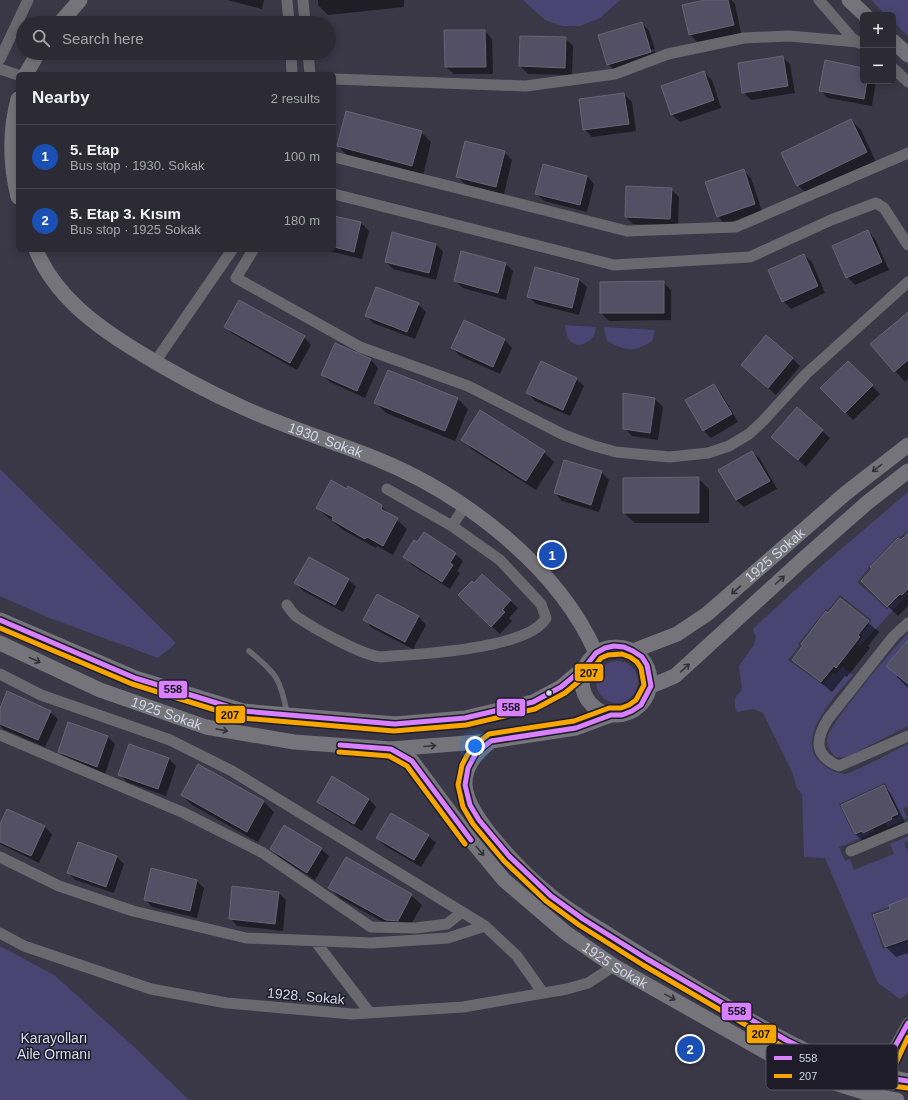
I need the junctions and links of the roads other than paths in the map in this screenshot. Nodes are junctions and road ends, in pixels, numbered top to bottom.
1 (28, 0) edge
2 (80, 0) edge
3 (287, 0) edge
4 (303, 0) edge
5 (820, 0) edge
6 (849, 0) edge
7 (862, 12) edge
8 (20, 16) edge
9 (66, 16) edge
10 (288, 16) edge
11 (304, 16) edge
12 (16, 25) edge
13 (860, 43) edge
14 (860, 44) edge
15 (896, 44) edge
16 (908, 55) edge
17 (0, 59) edge
18 (34, 60) edge
19 (291, 60) edge
20 (309, 60) edge
21 (0, 69) edge
22 (896, 71) edge
23 (27, 72) edge
24 (292, 72) edge
25 (310, 72) edge
26 (16, 74) edge
27 (336, 79) edge
28 (908, 82) edge
29 (16, 106) edge
30 (908, 153) edge
31 (336, 157) edge
32 (16, 184) edge
33 (336, 195) edge
34 (908, 245) edge
35 (37, 252) edge
36 (231, 252) edge
37 (252, 252) edge
38 (220, 267) junction
39 (236, 278) junction
40 (908, 282) edge
41 (155, 362) junction
42 (908, 445) edge
43 (908, 472) edge
44 (387, 489) dead end
45 (465, 506) junction
46 (452, 526) junction
47 (287, 605) dead end
48 (0, 620) edge
49 (908, 623) edge
50 (0, 643) edge
51 (633, 650) junction
52 (249, 651) dead end
53 (596, 653) junction
54 (585, 667) junction
55 (0, 674) edge
56 (651, 686) junction
57 (287, 714) junction
58 (611, 715) junction
59 (0, 734) edge
60 (908, 736) edge
61 (491, 741) junction
62 (391, 749) junction
63 (908, 827) edge
64 (851, 851) dead end
65 (0, 857) edge
66 (462, 912) junction
67 (485, 926) junction
68 (0, 933) edge
69 (315, 941) junction
70 (614, 966) junction
71 (543, 993) junction
72 (370, 1013) junction
73 (908, 1023) edge
74 (794, 1044) edge
75 (896, 1044) edge
76 (766, 1051) edge
77 (898, 1079) edge
78 (908, 1081) edge
79 (858, 1090) edge
80 (897, 1100) edge

1 - 8 street
2 - 9 main road
3 - 10 street
4 - 11 street
5 - 13 street
6 - 7 main road
12 - 17 street
14 - 27 street
15 - 16 main road
18 - 23 main road
19 - 24 street
20 - 25 street
21 - 26 street
22 - 28 street
29 - 32 main road
30 - 31 street
33 - 34 street
35 - 41 main road, 1930. Sokak
36 - 38 street
37 - 39 street
38 - 39 street
38 - 41 street
39 - 40 street
41 - 45 main road, 1930. Sokak
42 -> 51 main road, 1925 Sokak
56 -> 43 main road, 1925 Sokak
44 - 46 street
45 - 46 street
45 - 53 main road, 1930. Sokak
46 - 47 street
48 - 57 main road, 1925 Sokak
49 - 60 street
50 -> 62 main road, 1925 Sokak
51 - 53 main road
51 - 56 main road
52 - 57 lane
53 - 54 main road
54 - 57 main road, 1925 Sokak
54 - 58 main road
55 - 66 street
56 - 58 main road
58 - 61 main road, 1925 Sokak
59 - 66 street
62 -> 61 main road, 1925 Sokak
61 - 74 main road, 1925 Sokak
62 -> 70 main road, 1925 Sokak
63 - 64 street
65 - 69 street
66 - 67 street
67 - 69 street
67 - 71 street
68 - 72 street, 1928. Sokak
69 - 72 street
70 - 71 street, 1928. Sokak
70 -> 76 main road, 1925 Sokak
71 - 72 street, 1928. Sokak
73 - 75 street
77 - 78 main road, 1925 Sokak
79 -> 80 main road, 1925 Sokak

